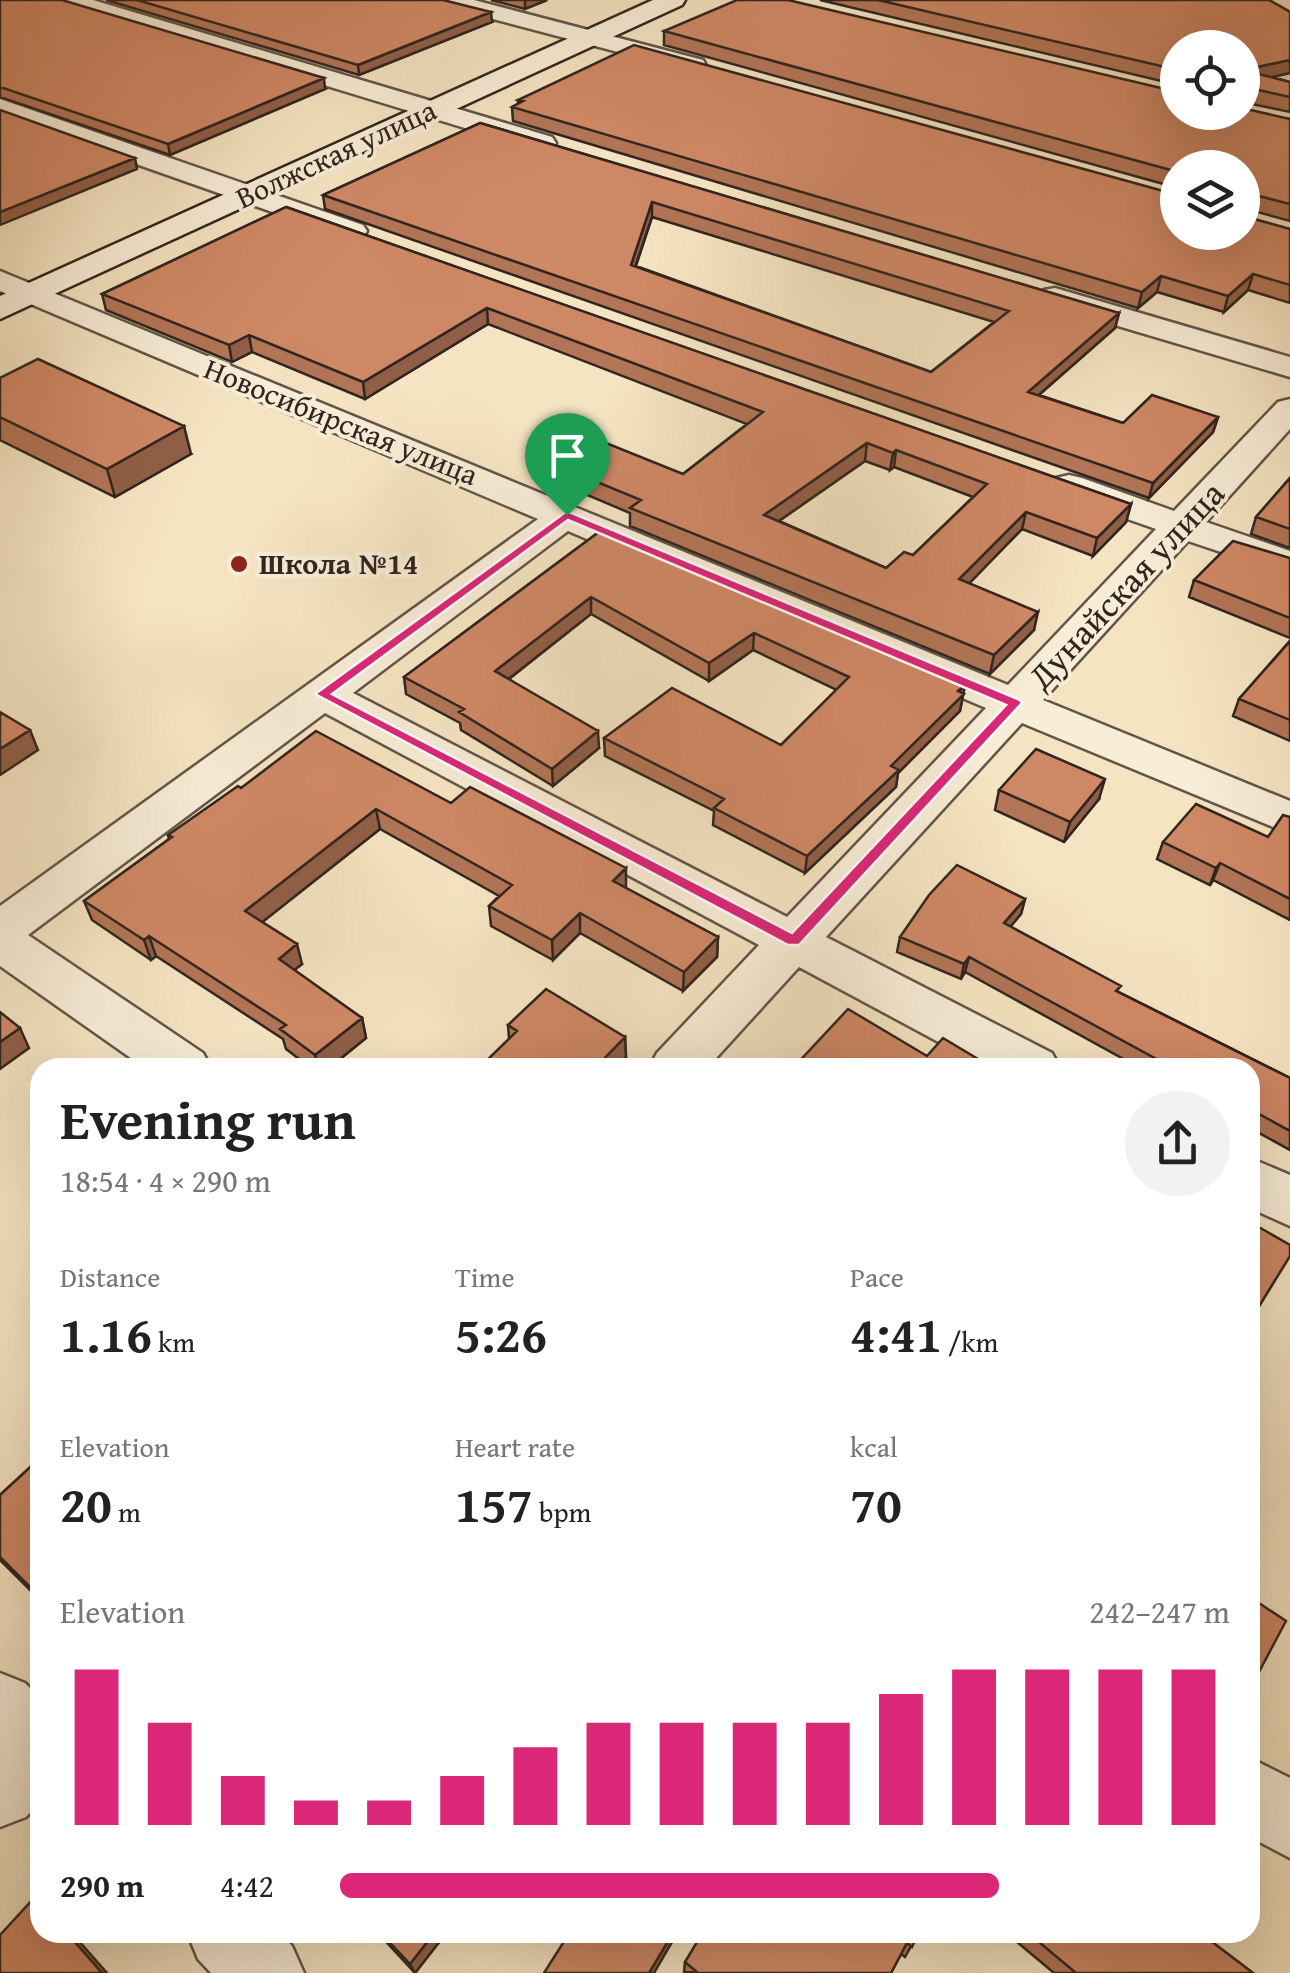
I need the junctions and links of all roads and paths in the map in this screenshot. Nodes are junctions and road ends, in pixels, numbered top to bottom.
1 (69, 0) edge
2 (448, 0) edge
3 (672, 0) edge
4 (592, 36) junction
5 (724, 74) edge
6 (0, 107) edge
7 (431, 109) junction
8 (564, 149) edge
9 (249, 194) junction
10 (376, 239) edge
11 (0, 280) edge
12 (1023, 287) edge
13 (32, 294) junction
14 (0, 308) edge
15 (1290, 368) edge
16 (1290, 409) edge
17 (1031, 472) edge
18 (567, 515) junction
19 (1181, 526) junction
20 (1290, 564) edge
21 (322, 694) junction
22 (1015, 703) junction
23 (1290, 819) edge
24 (0, 930) edge
25 (0, 941) edge
26 (794, 941) junction
27 (170, 1058) edge
28 (684, 1058) edge
29 (1015, 1058) edge
30 (1260, 1186) edge
31 (1290, 1202) edge
32 (0, 1708) edge
33 (30, 1738) edge
34 (30, 1759) edge
35 (0, 1791) edge
36 (1260, 1801) edge
37 (1290, 1821) edge
38 (235, 1943) edge
39 (265, 1973) edge

1 - 7 street
2 - 4 street
3 - 4 street, Волжская улица
4 - 5 street
4 - 7 street, Волжская улица
6 - 9 street
7 - 8 street
7 - 9 street, Волжская улица
9 - 10 street
9 - 13 street, Волжская улица
11 - 13 street, Новосибирская улица
12 - 15 street
13 - 14 street, Волжская улица
13 - 18 street, Новосибирская улица
16 - 19 street, Дунайская улица
17 - 19 street
18 - 21 street
18 - 22 street, Новосибирская улица
19 - 20 street
19 - 22 street, Дунайская улица
21 - 24 street
21 - 26 street
22 - 23 street, Новосибирская улица
22 - 26 street, Дунайская улица
25 - 27 street
26 - 28 street, Дунайская улица
26 - 29 street
30 - 31 street
32 - 33 street
34 - 35 street
36 - 37 street
38 - 39 street

